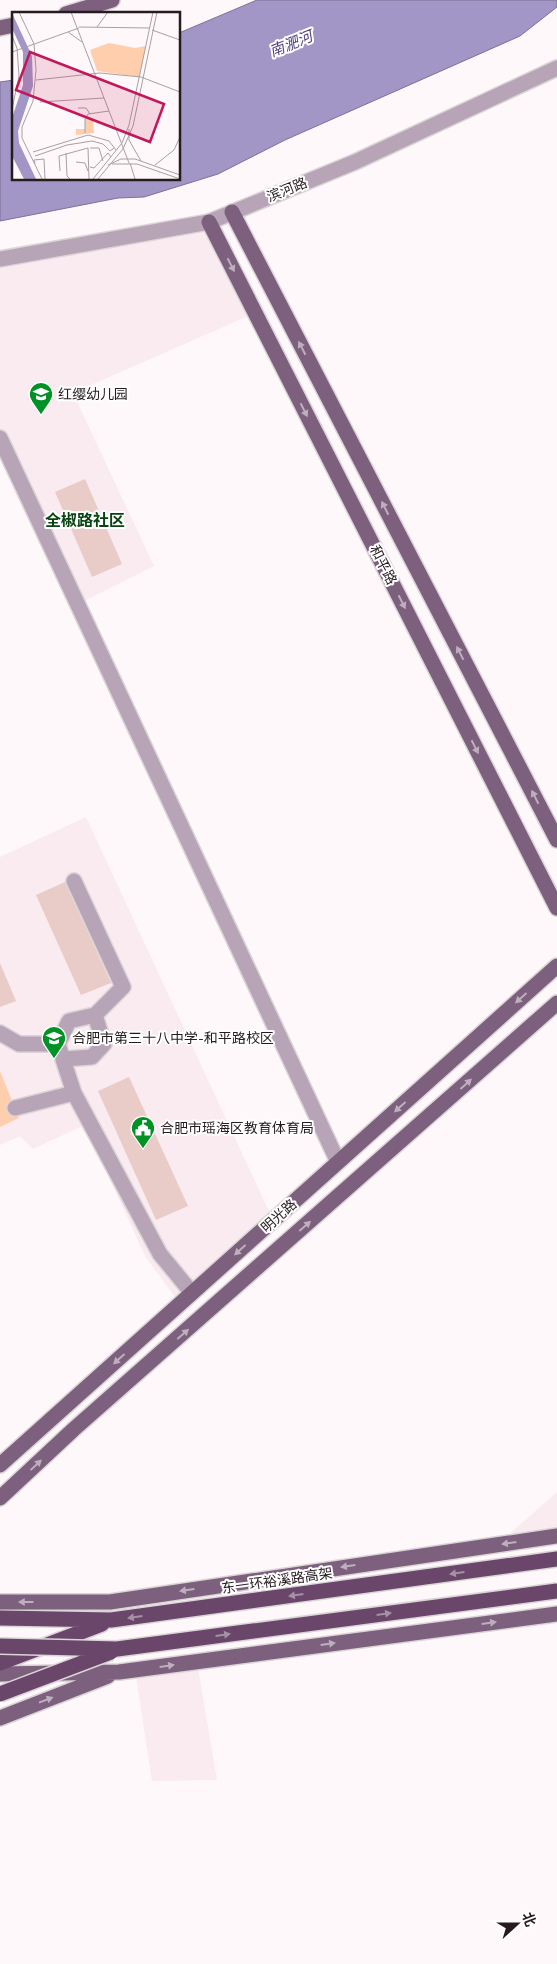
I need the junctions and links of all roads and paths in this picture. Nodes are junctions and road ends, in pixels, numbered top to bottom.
1 (112, 0) edge
2 (73, 12) edge
3 (557, 68) edge
4 (232, 212) junction
5 (209, 222) junction
6 (0, 259) edge
7 (0, 438) edge
8 (557, 840) edge
9 (74, 881) dead end
10 (557, 908) edge
11 (557, 966) edge
12 (557, 1003) edge
13 (95, 1016) junction
14 (0, 1033) edge
15 (58, 1044) junction
16 (64, 1059) junction
17 (74, 1093) junction
18 (15, 1108) dead end
19 (338, 1162) junction
20 (192, 1293) junction
21 (0, 1465) edge
22 (0, 1498) edge
23 (557, 1536) edge
24 (557, 1559) edge
25 (557, 1590) edge
26 (0, 1602) edge
27 (557, 1614) edge
28 (0, 1618) edge
29 (111, 1620) junction
30 (0, 1646) edge
31 (117, 1649) junction
32 (0, 1663) edge
33 (119, 1672) junction
34 (0, 1674) edge
35 (0, 1694) edge
36 (0, 1718) edge

1 - 2 main road
3 - 4 street, 滨河路
4 - 5 street, 滨河路
8 -> 4 main road, 和平路
5 - 6 street, 滨河路
5 -> 10 main road, 和平路
7 - 19 street
9 - 13 street
11 -> 19 main road, 明光路
22 -> 12 main road, 明光路
13 - 15 street
13 - 16 street
14 - 15 street
15 - 16 street
16 - 17 street
17 - 18 street
17 - 20 street
19 -> 20 main road, 明光路
20 -> 21 main road, 明光路
23 -> 26 main road
24 -> 29 highway, 东一环裕溪路高架
31 -> 25 highway, bridge
33 -> 27 main road
28 - 29 highway, 东一环裕溪路高架
29 - 32 highway, bridge
30 - 31 highway, bridge
31 - 35 highway, bridge
33 - 34 main road
36 -> 33 main road

